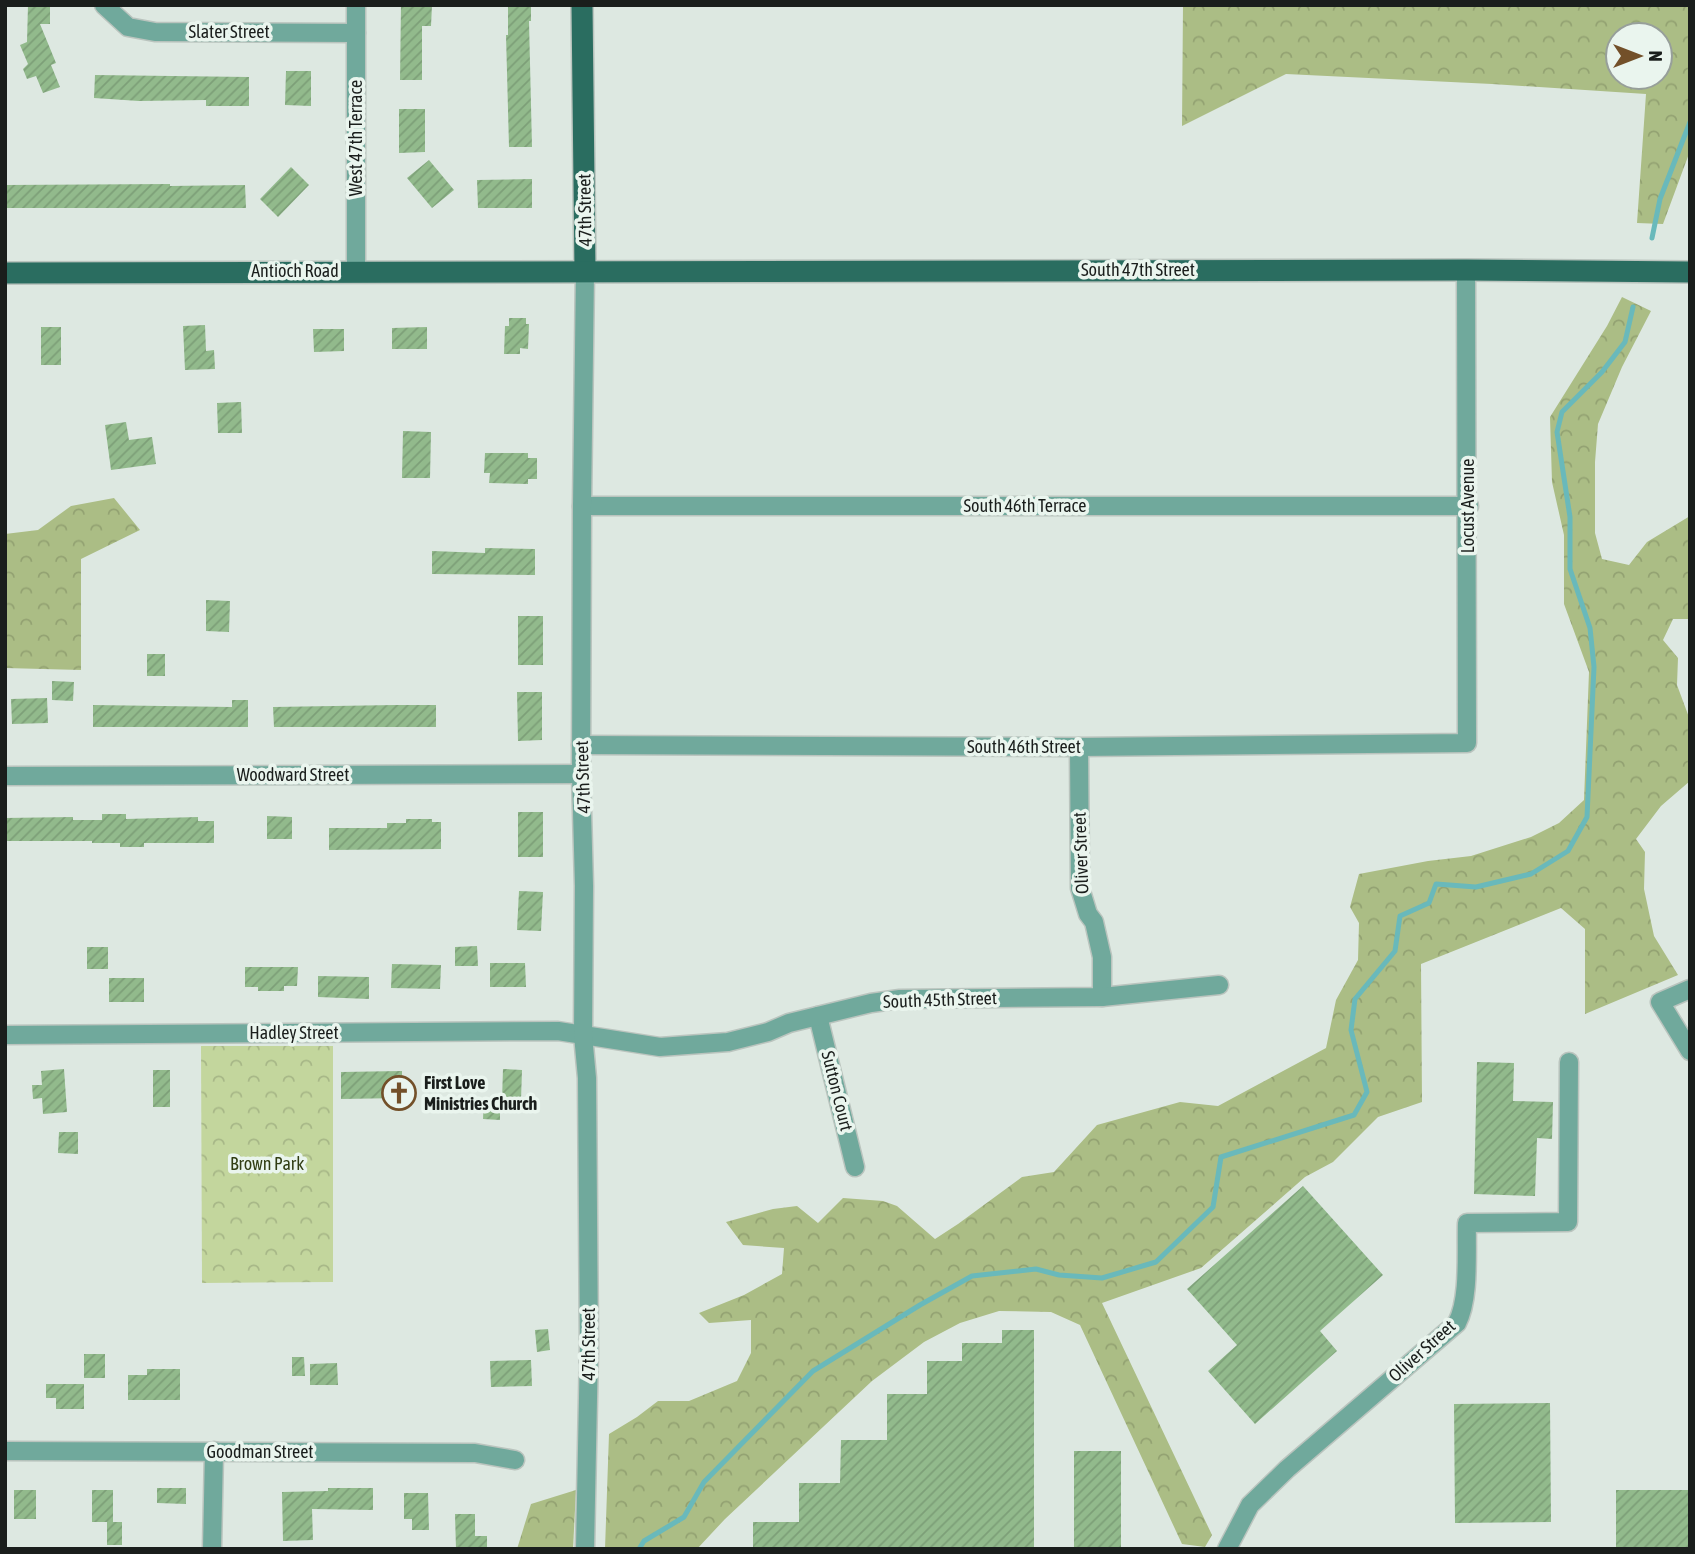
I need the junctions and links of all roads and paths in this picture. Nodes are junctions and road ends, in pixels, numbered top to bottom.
1 (356, 5) edge
2 (582, 5) edge
3 (106, 8) edge
4 (356, 33) junction
5 (1466, 270) junction
6 (356, 271) junction
7 (585, 271) junction
8 (5, 272) edge
9 (1690, 272) edge
10 (582, 506) junction
11 (1469, 506) junction
12 (1468, 743) joint
13 (581, 745) junction
14 (1079, 747) junction
15 (581, 774) junction
16 (5, 776) edge
17 (1219, 985) dead end
18 (1690, 989) edge
19 (1102, 997) junction
20 (818, 1016) junction
21 (5, 1035) edge
22 (583, 1035) junction
23 (1690, 1051) edge
24 (1569, 1062) dead end
25 (855, 1167) dead end
26 (5, 1451) edge
27 (214, 1451) junction
28 (515, 1460) dead end
29 (212, 1549) edge
30 (585, 1549) edge
31 (1227, 1549) edge

1 - 4 street, West 47th Terrace
2 - 7 main road, 47th Street
3 - 4 street, Slater Street
4 - 6 street, West 47th Terrace
5 - 7 main road, South 47th Street
5 - 9 main road, South 47th Street
5 - 11 street, Locust Avenue
6 - 7 main road, Antioch Road
6 - 8 main road, Antioch Road
7 - 10 street, 47th Street
10 - 11 street, South 46th Terrace
10 - 13 street, 47th Street
11 - 12 street, Locust Avenue
12 - 14 street, South 46th Street
13 - 14 street, South 46th Street
13 - 15 street, 47th Street
14 - 19 street, Oliver Street
15 - 16 street, Woodward Street
15 - 22 street, 47th Street
17 - 19 street, South 45th Street
18 - 23 street
19 - 20 street, South 45th Street
20 - 22 street, South 45th Street
20 - 25 street, Sutton Court
21 - 22 street, Hadley Street
22 - 30 street, 47th Street
24 - 31 street, Oliver Street
26 - 27 street, Goodman Street
27 - 28 street, Goodman Street
27 - 29 street

